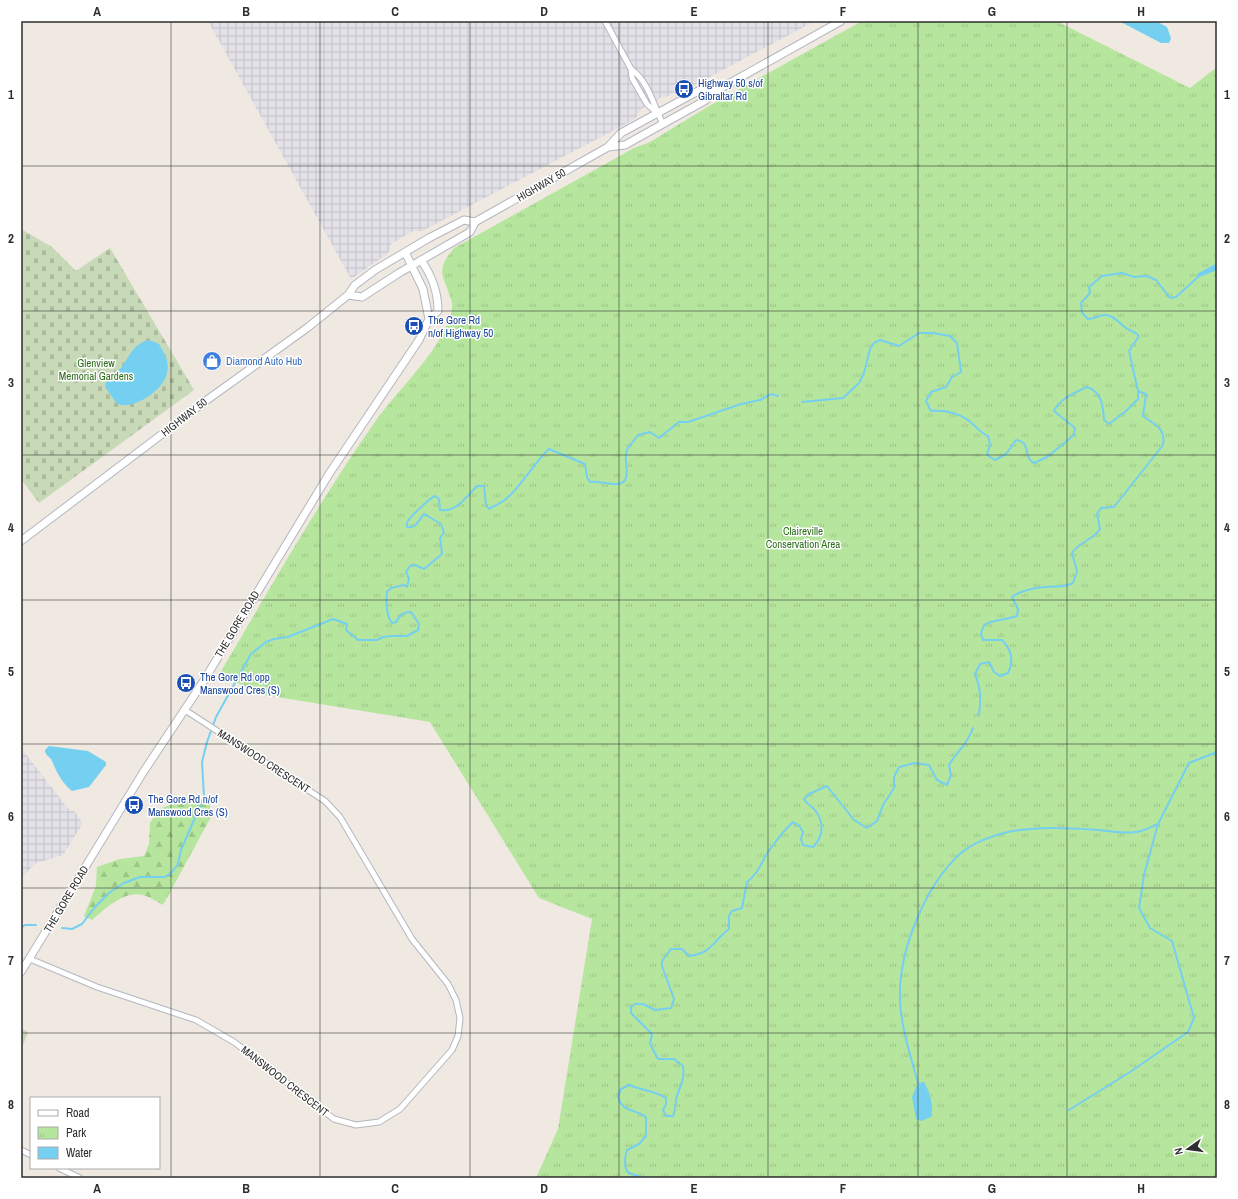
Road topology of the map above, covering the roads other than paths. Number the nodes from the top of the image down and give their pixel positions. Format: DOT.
graph roads {
  1 [pos="605,21"];
  2 [pos="840,21"];
  3 [pos="714,92"];
  4 [pos="658,113"];
  5 [pos="663,124"];
  6 [pos="608,147"];
  7 [pos="475,222"];
  8 [pos="405,252"];
  9 [pos="421,260"];
  10 [pos="411,265"];
  11 [pos="348,295"];
  12 [pos="429,319"];
  13 [pos="21,541"];
  14 [pos="185,710"];
  15 [pos="30,958"];
  16 [pos="21,972"];
  17 [pos="21,1150"];
  18 [pos="30,1154"];
  19 [pos="61,1169"];
  20 [pos="80,1178"];
  1 -- 4 [label="street"];
  2 -- 3 [label="main road, HIGHWAY 50"];
  3 -- 4 [label="main road, HIGHWAY 50"];
  3 -- 5 [label="main road, HIGHWAY 50"];
  4 -- 5 [label="street"];
  4 -- 6 [label="main road, HIGHWAY 50"];
  5 -- 6 [label="main road, HIGHWAY 50"];
  6 -- 7 [label="main road, HIGHWAY 50"];
  7 -- 8 [label="main road, HIGHWAY 50"];
  7 -- 9 [label="main road, HIGHWAY 50"];
  8 -- 10 [label="main road"];
  8 -- 11 [label="main road, HIGHWAY 50"];
  9 -- 10 [label="main road, HIGHWAY 50"];
  9 -- 12 [label="main road, THE GORE ROAD"];
  10 -- 11 [label="main road, HIGHWAY 50"];
  10 -- 12 [label="main road"];
  11 -- 13 [label="main road, HIGHWAY 50"];
  12 -- 14 [label="main road, THE GORE ROAD"];
  14 -- 15 [label="main road, THE GORE ROAD"];
  14 -- 15 [label="street, MANSWOOD CRESCENT"];
  15 -- 16 [label="main road, THE GORE ROAD"];
  17 -- 18 [label="street"];
  19 -- 20 [label="street"];
}
